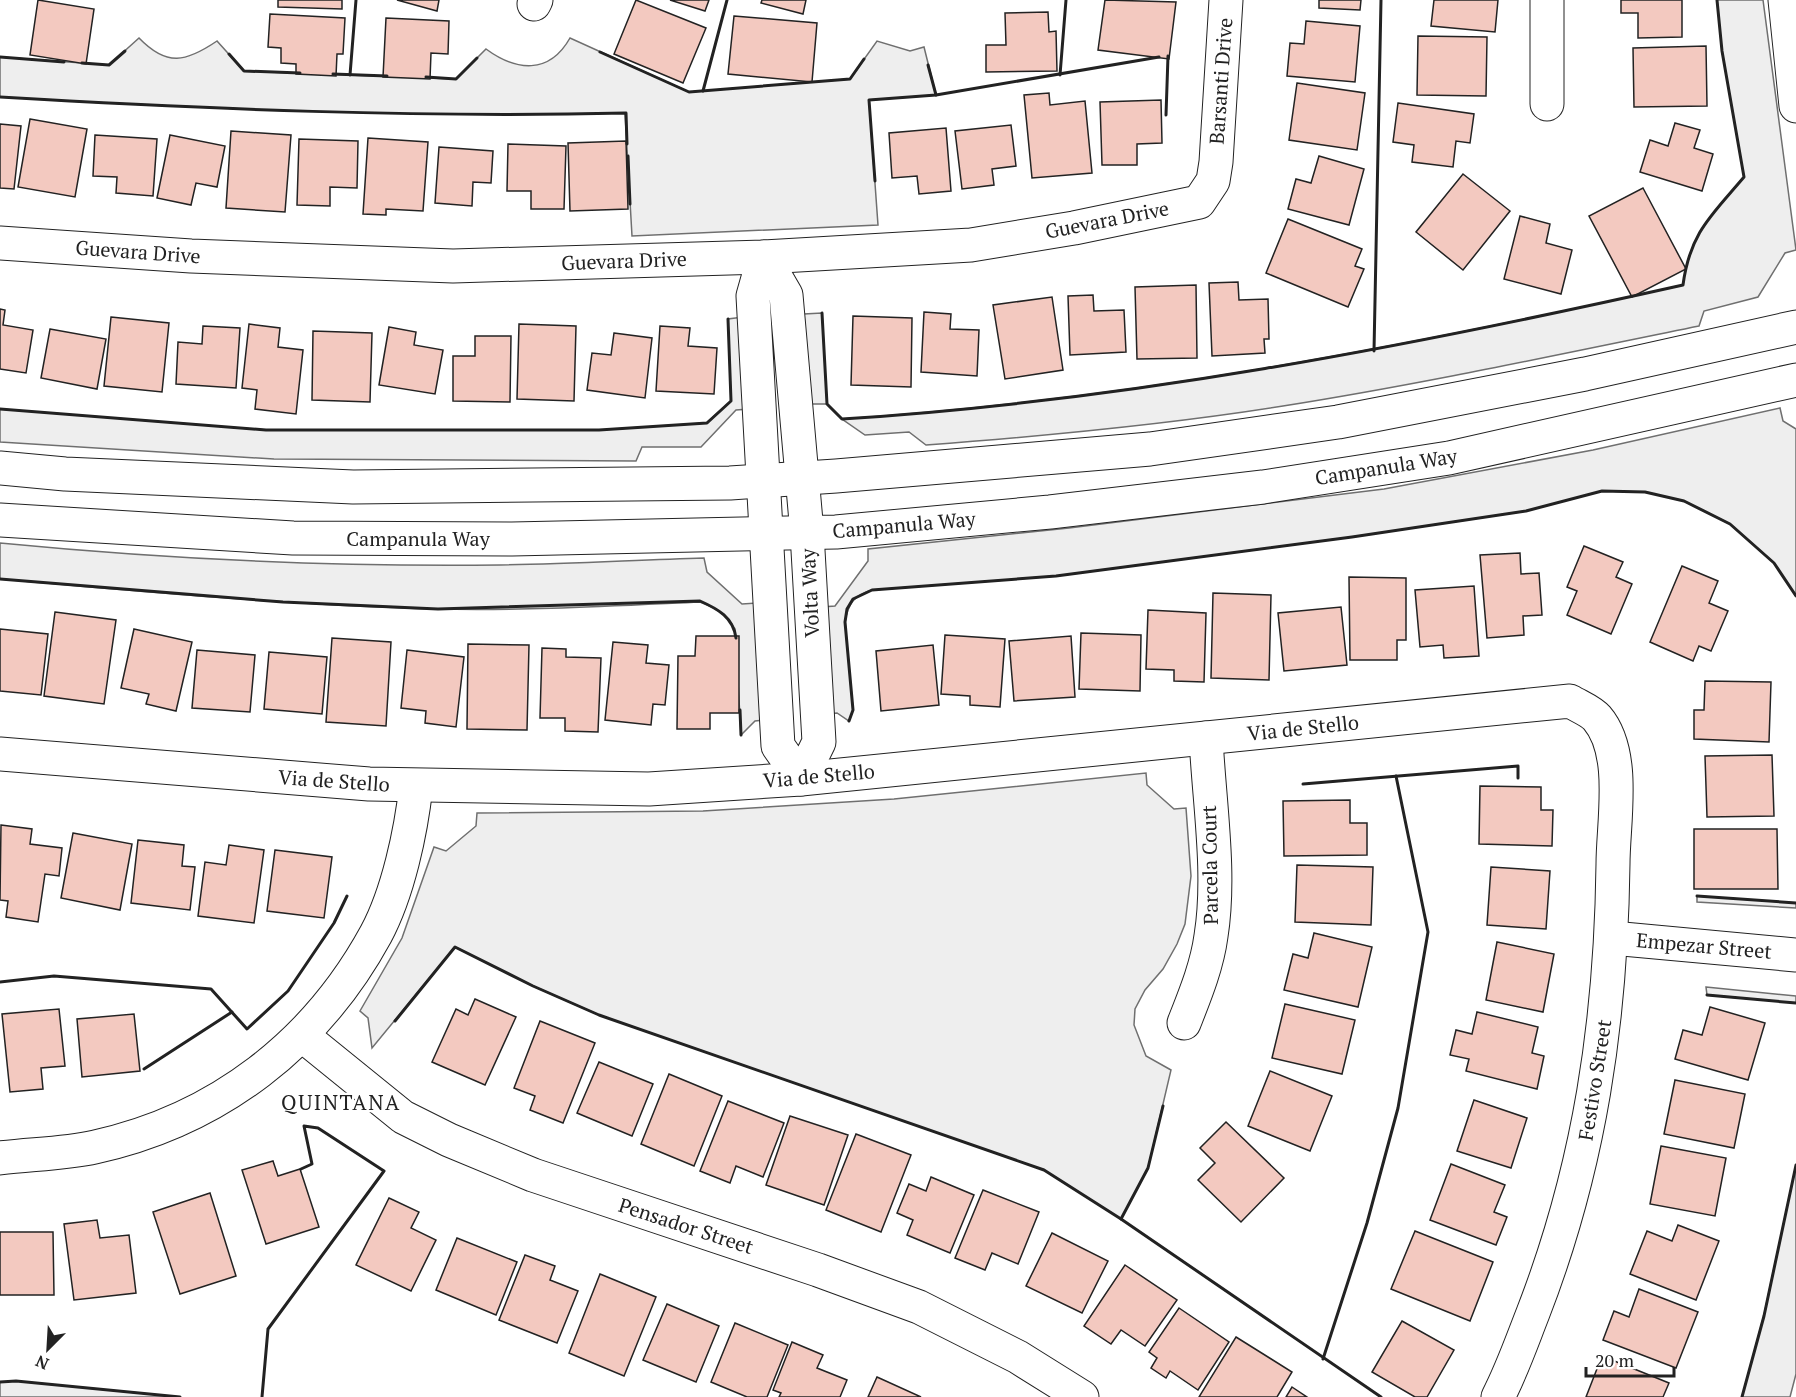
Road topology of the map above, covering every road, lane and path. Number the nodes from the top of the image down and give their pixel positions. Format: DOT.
graph roads {
  1 [pos="1226,0"];
  2 [pos="1547,0"];
  3 [pos="1785,0"];
  4 [pos="1547,104"];
  5 [pos="1796,106"];
  6 [pos="1216,162"];
  7 [pos="0,243"];
  8 [pos="764,257"];
  9 [pos="1796,327"];
  10 [pos="1796,380"];
  11 [pos="0,468"];
  12 [pos="802,477"];
  13 [pos="764,480"];
  14 [pos="0,520"];
  15 [pos="807,533"];
  16 [pos="767,535"];
  17 [pos="1206,738"];
  18 [pos="1612,748"];
  19 [pos="0,754"];
  20 [pos="801,779"];
  21 [pos="416,786"];
  22 [pos="1612,938"];
  23 [pos="1796,955"];
  24 [pos="1184,1023"];
  25 [pos="303,1036"];
  26 [pos="0,1158"];
  27 [pos="1082,1397"];
  28 [pos="1498,1397"];
  1 -- 6 [label="street, Barsanti Drive"];
  2 -- 4 [label="street"];
  3 -- 5 [label="street"];
  6 -- 8 [label="street, Guevara Drive"];
  7 -- 8 [label="street, Guevara Drive"];
  8 -- 12 [label="street, Volta Way"];
  8 -- 13 [label="street, Volta Way"];
  9 -- 12 [label="street"];
  10 -- 15 [label="street, Campanula Way"];
  11 -- 13 [label="street"];
  12 -- 13 [label="street"];
  12 -- 15 [label="street, Volta Way"];
  13 -- 16 [label="street, Volta Way"];
  14 -- 16 [label="street, Campanula Way"];
  15 -- 16 [label="street, Campanula Way"];
  15 -- 20 [label="street, Volta Way"];
  16 -- 20 [label="street, Volta Way"];
  17 -- 18 [label="street, Via de Stello"];
  17 -- 20 [label="street, Via de Stello"];
  17 -- 24 [label="street, Parcela Court"];
  18 -- 22 [label="street, Festivo Street"];
  19 -- 21 [label="street, Via de Stello"];
  20 -- 21 [label="street, Via de Stello"];
  21 -- 25 [label="street"];
  22 -- 23 [label="street, Empezar Street"];
  22 -- 28 [label="street, Festivo Street"];
  25 -- 26 [label="street"];
  25 -- 27 [label="street, Pensador Street"];
}
